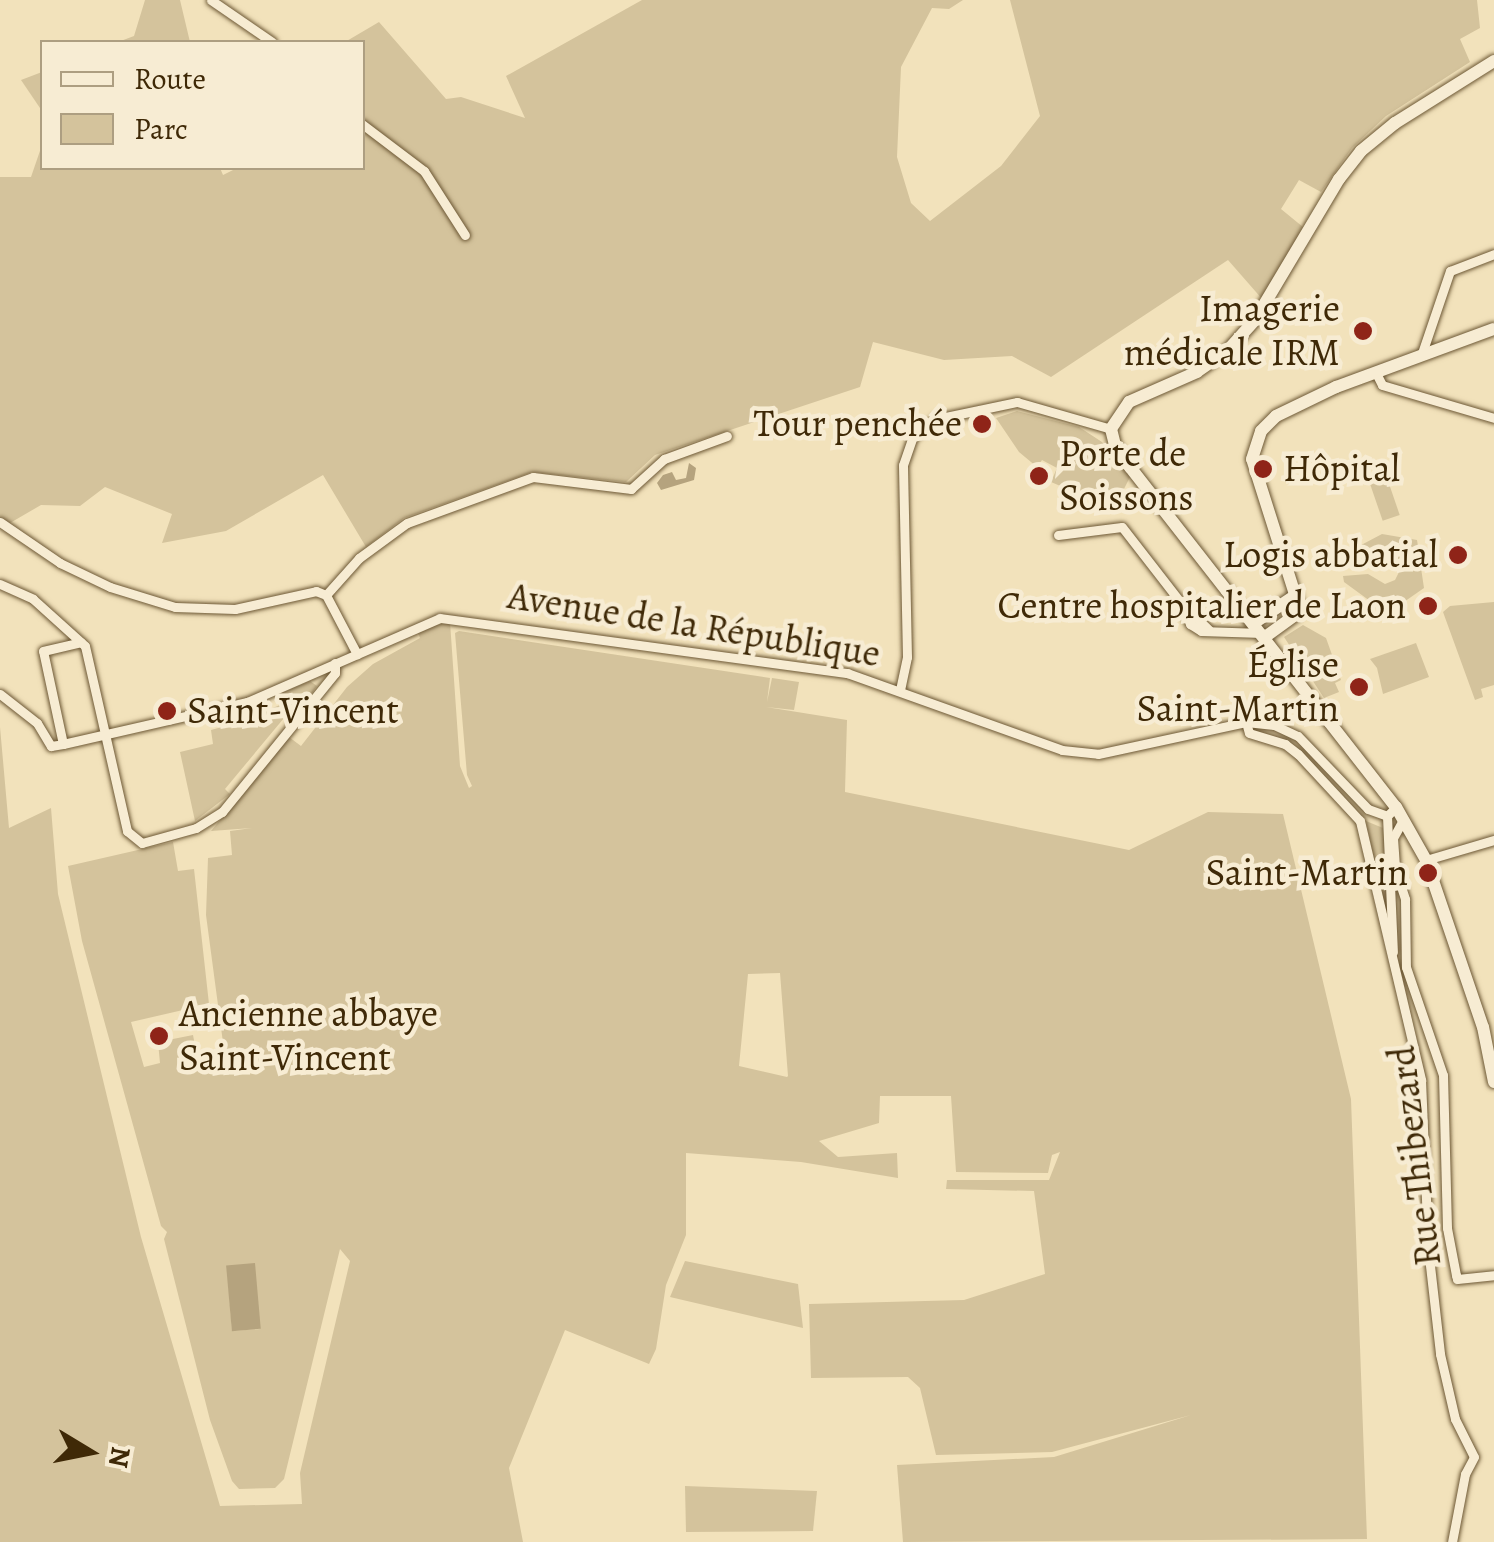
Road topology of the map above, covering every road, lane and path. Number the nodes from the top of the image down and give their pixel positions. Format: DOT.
graph roads {
  1 [pos="211,0"];
  2 [pos="269,40"];
  3 [pos="1494,61"];
  4 [pos="365,126"];
  5 [pos="465,235"];
  6 [pos="1494,254"];
  7 [pos="1494,329"];
  8 [pos="1420,356"];
  9 [pos="1376,372"];
  10 [pos="1494,418"];
  11 [pos="1111,429"];
  12 [pos="728,436"];
  13 [pos="0,522"];
  14 [pos="1058,535"];
  15 [pos="0,584"];
  16 [pos="326,595"];
  17 [pos="1258,628"];
  18 [pos="1236,631"];
  19 [pos="81,642"];
  20 [pos="356,654"];
  21 [pos="336,663"];
  22 [pos="900,690"];
  23 [pos="0,694"];
  24 [pos="1246,722"];
  25 [pos="108,734"];
  26 [pos="63,744"];
  27 [pos="1395,814"];
  28 [pos="1494,840"];
  29 [pos="1426,860"];
  30 [pos="1392,964"];
  31 [pos="1489,1025"];
  32 [pos="1494,1082"];
  33 [pos="1494,1275"];
  34 [pos="1452,1542"];
  1 -- 2 [label="street"];
  3 -- 11 [label="main road"];
  4 -- 5 [label="street"];
  6 -- 8 [label="street"];
  7 -- 8 [label="main road"];
  8 -- 9 [label="main road"];
  9 -- 10 [label="street"];
  9 -- 17 [label="main road"];
  11 -- 17 [label="main road"];
  11 -- 22 [label="street"];
  12 -- 16 [label="street"];
  13 -- 16 [label="street"];
  14 -- 18 [label="street"];
  15 -- 19 [label="street"];
  16 -- 20 [label="street"];
  17 -- 18 [label="street"];
  17 -- 18 [label="street"];
  17 -- 27 [label="main road"];
  19 -- 25 [label="street"];
  19 -- 26 [label="street"];
  20 -- 21 [label="street, Avenue de la République"];
  20 -- 22 [label="street, Avenue de la République"];
  21 -- 25 [label="street, Avenue de la République"];
  21 -- 25 [label="street"];
  22 -- 24 [label="street, Avenue de la République"];
  23 -- 26 [label="street, Avenue de la République"];
  24 -- 27 [label="street, Avenue de la République"];
  24 -- 30 [label="street"];
  25 -- 26 [label="street, Avenue de la République"];
  27 -- 29 [label="main road"];
  27 -- 30 [label="street"];
  27 -- 33 [label="street, Rue Thibezard"];
  28 -- 29 [label="street"];
  29 -- 31 [label="main road"];
  30 -- 34 [label="street"];
  31 -- 32 [label="main road"];
}
